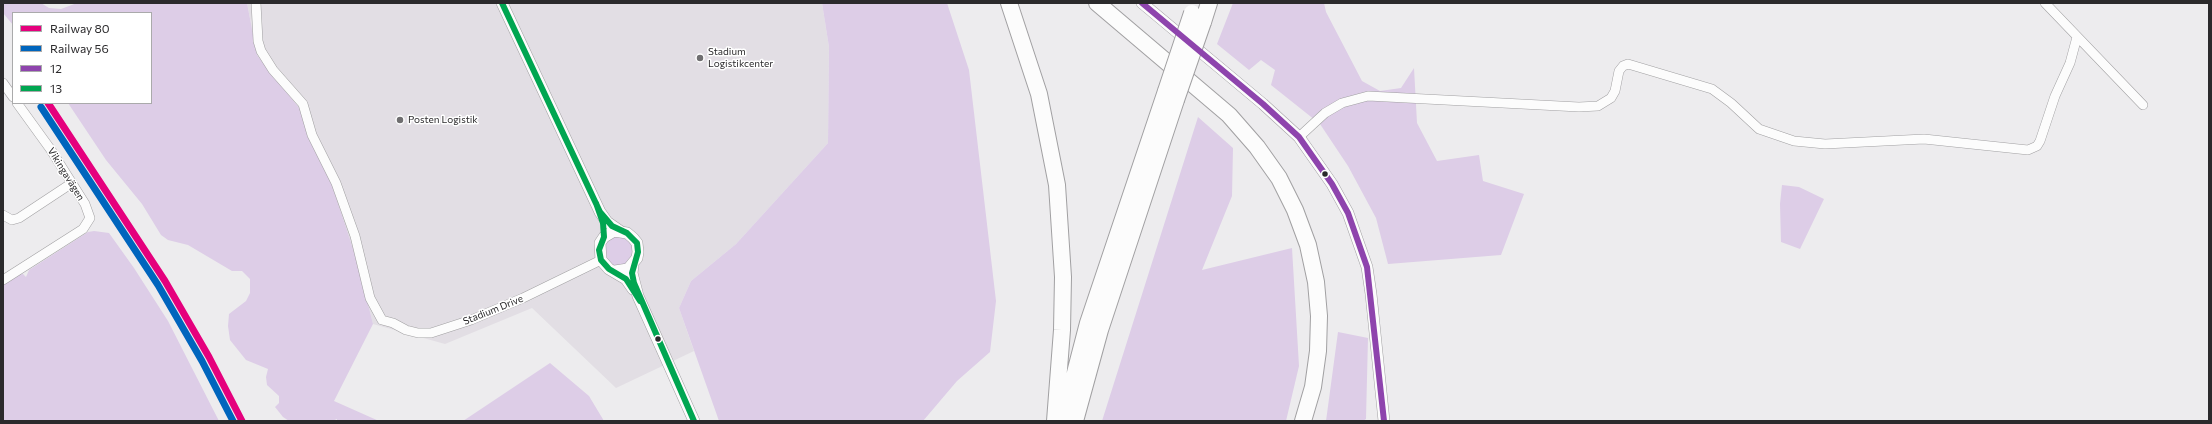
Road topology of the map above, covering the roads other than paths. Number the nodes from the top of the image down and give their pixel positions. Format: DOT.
graph roads {
  1 [pos="256,3"];
  2 [pos="502,3"];
  3 [pos="1008,3"];
  4 [pos="1097,3"];
  5 [pos="1142,3"];
  6 [pos="1209,3"];
  7 [pos="2045,3"];
  8 [pos="1197,13"];
  9 [pos="2077,37"];
  10 [pos="3,83"];
  11 [pos="12,96"];
  12 [pos="1171,96"];
  13 [pos="18,104"];
  14 [pos="2143,105"];
  15 [pos="1299,137"];
  16 [pos="72,183"];
  17 [pos="600,212"];
  18 [pos="3,215"];
  19 [pos="620,232"];
  20 [pos="604,237"];
  21 [pos="601,260"];
  22 [pos="633,265"];
  23 [pos="615,271"];
  24 [pos="3,280"];
  25 [pos="638,296"];
  26 [pos="694,421"];
  27 [pos="1054,421"];
  28 [pos="1063,421"];
  29 [pos="1075,421"];
  30 [pos="1303,421"];
  31 [pos="1384,421"];
  1 -- 21 [label="street, Stadium Drive"];
  2 -- 17 [label="street"];
  3 -- 27 [label="highway"];
  4 -- 30 [label="highway"];
  5 -- 15 [label="street"];
  6 -- 8 [label="highway"];
  7 -- 9 [label="street"];
  8 -- 12 [label="highway, bridge"];
  9 -- 14 [label="street"];
  9 -- 15 [label="street"];
  10 -- 11 [label="street"];
  12 -- 28 [label="highway"];
  12 -- 29 [label="highway"];
  13 -- 16 [label="street, Vikingavägen"];
  15 -- 31 [label="street"];
  16 -- 18 [label="street"];
  16 -- 24 [label="street, Vikingavägen"];
  17 -- 19 [label="street"];
  17 -- 20 [label="street"];
  19 -- 20 [label="street"];
  19 -- 22 [label="street"];
  20 -- 21 [label="street"];
  21 -- 23 [label="street"];
  22 -- 23 [label="street"];
  22 -- 25 [label="street"];
  23 -- 25 [label="street"];
  25 -- 26 [label="street"];
}
